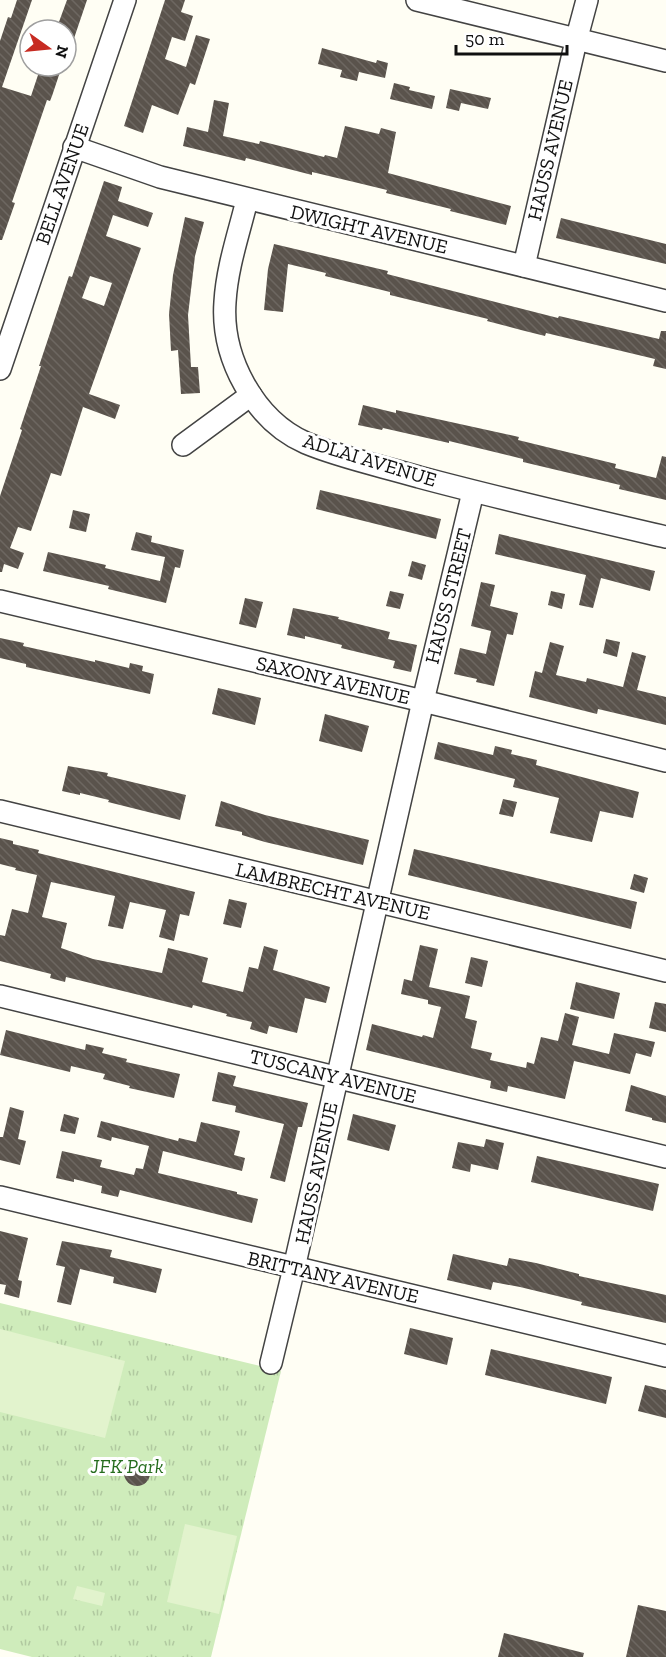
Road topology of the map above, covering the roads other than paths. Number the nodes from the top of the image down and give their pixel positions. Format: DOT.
graph roads {
  1 [pos="125,0"];
  2 [pos="417,0"];
  3 [pos="587,0"];
  4 [pos="576,41"];
  5 [pos="666,61"];
  6 [pos="74,147"];
  7 [pos="248,200"];
  8 [pos="524,266"];
  9 [pos="666,301"];
  10 [pos="0,369"];
  11 [pos="251,395"];
  12 [pos="183,445"];
  13 [pos="473,492"];
  14 [pos="666,537"];
  15 [pos="0,601"];
  16 [pos="423,701"];
  17 [pos="666,761"];
  18 [pos="0,811"];
  19 [pos="378,901"];
  20 [pos="666,971"];
  21 [pos="0,996"];
  22 [pos="337,1077"];
  23 [pos="666,1156"];
  24 [pos="0,1197"];
  25 [pos="294,1268"];
  26 [pos="666,1356"];
  27 [pos="271,1363"];
  1 -- 6 [label="street, BELL AVENUE"];
  2 -- 4 [label="street"];
  3 -- 4 [label="street, HAUSS AVENUE"];
  4 -- 5 [label="street"];
  4 -- 8 [label="street, HAUSS AVENUE"];
  6 -- 7 [label="street, DWIGHT AVENUE"];
  6 -- 10 [label="street, BELL AVENUE"];
  7 -- 8 [label="street, DWIGHT AVENUE"];
  7 -- 11 [label="street, ADLAI AVENUE"];
  8 -- 9 [label="street, DWIGHT AVENUE"];
  11 -- 12 [label="street"];
  11 -- 13 [label="street, ADLAI AVENUE"];
  13 -- 14 [label="street, ADLAI AVENUE"];
  13 -- 16 [label="street, HAUSS STREET"];
  15 -- 16 [label="street, SAXONY AVENUE"];
  16 -- 17 [label="street, SAXONY AVENUE"];
  16 -- 19 [label="street, HAUSS AVENUE"];
  18 -- 19 [label="street, LAMBRECHT AVENUE"];
  19 -- 20 [label="street, LAMBRECHT AVENUE"];
  19 -- 22 [label="street, HAUSS AVENUE"];
  21 -- 22 [label="street, TUSCANY AVENUE"];
  22 -- 23 [label="street, TUSCANY AVENUE"];
  22 -- 25 [label="street, HAUSS AVENUE"];
  24 -- 25 [label="street, BRITTANY AVENUE"];
  25 -- 26 [label="street, BRITTANY AVENUE"];
  25 -- 27 [label="street, HAUSS AVENUE"];
}
